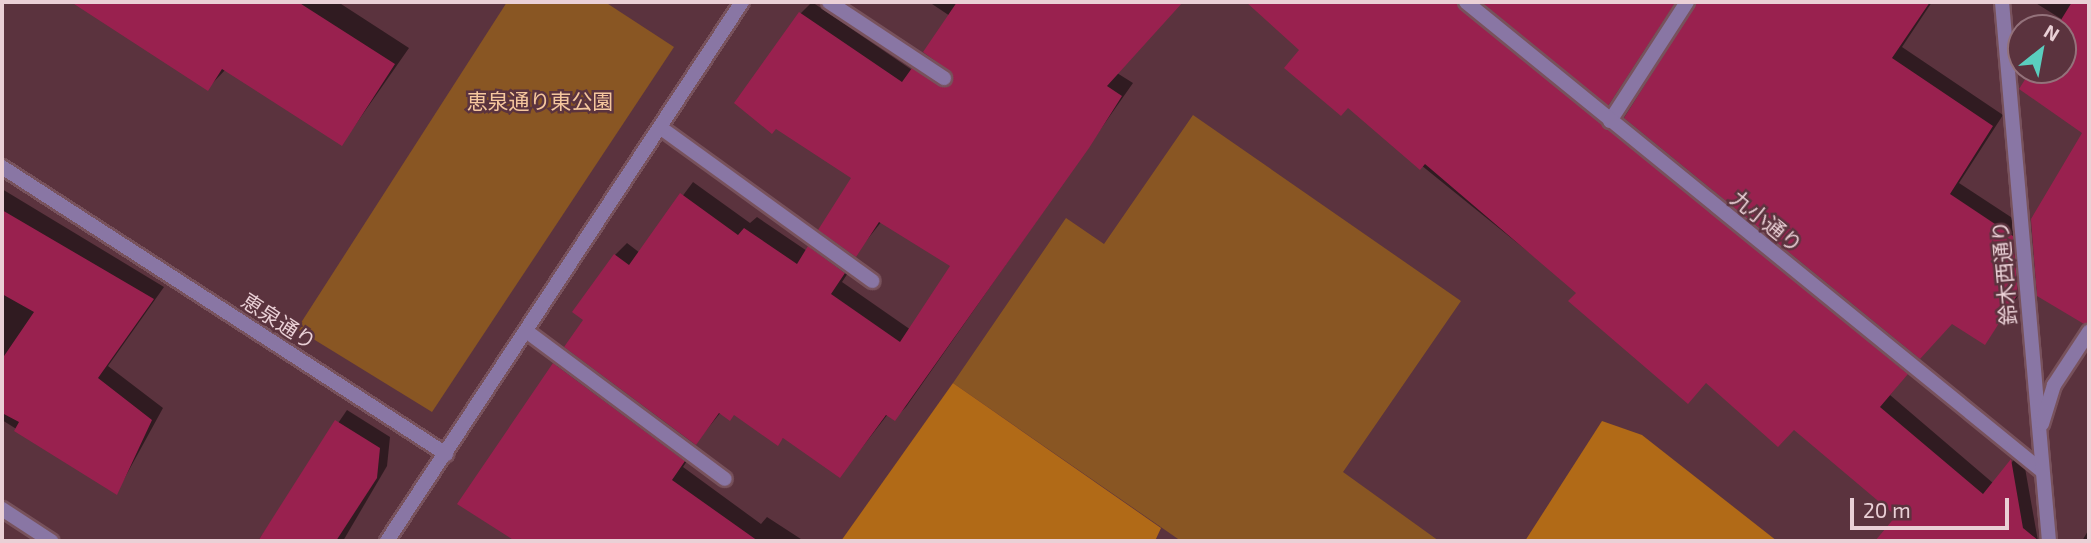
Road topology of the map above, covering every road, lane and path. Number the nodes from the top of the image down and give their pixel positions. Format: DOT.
graph roads {
  1 [pos="742,2"];
  2 [pos="830,2"];
  3 [pos="1466,2"];
  4 [pos="1687,2"];
  5 [pos="2001,2"];
  6 [pos="944,78"];
  7 [pos="1610,121"];
  8 [pos="661,128"];
  9 [pos="2,167"];
  10 [pos="872,281"];
  11 [pos="2089,332"];
  12 [pos="529,333"];
  13 [pos="2040,432"];
  14 [pos="446,454"];
  15 [pos="2042,471"];
  16 [pos="725,479"];
  17 [pos="2,509"];
  18 [pos="51,541"];
  19 [pos="387,541"];
  20 [pos="2049,541"];
  1 -- 8 [label="street"];
  2 -- 6 [label="street"];
  3 -- 7 [label="street, 九小通り"];
  4 -- 7 [label="street"];
  5 -- 13 [label="street, 鈴木西通り"];
  7 -- 15 [label="street, 九小通り"];
  8 -- 10 [label="street"];
  8 -- 12 [label="street"];
  9 -- 14 [label="street, 恵泉通り"];
  11 -- 13 [label="street"];
  12 -- 14 [label="street"];
  12 -- 16 [label="street"];
  13 -- 15 [label="street, 鈴木西通り"];
  14 -- 19 [label="street"];
  15 -- 20 [label="street, 鈴木西通り"];
  17 -- 18 [label="street"];
}
